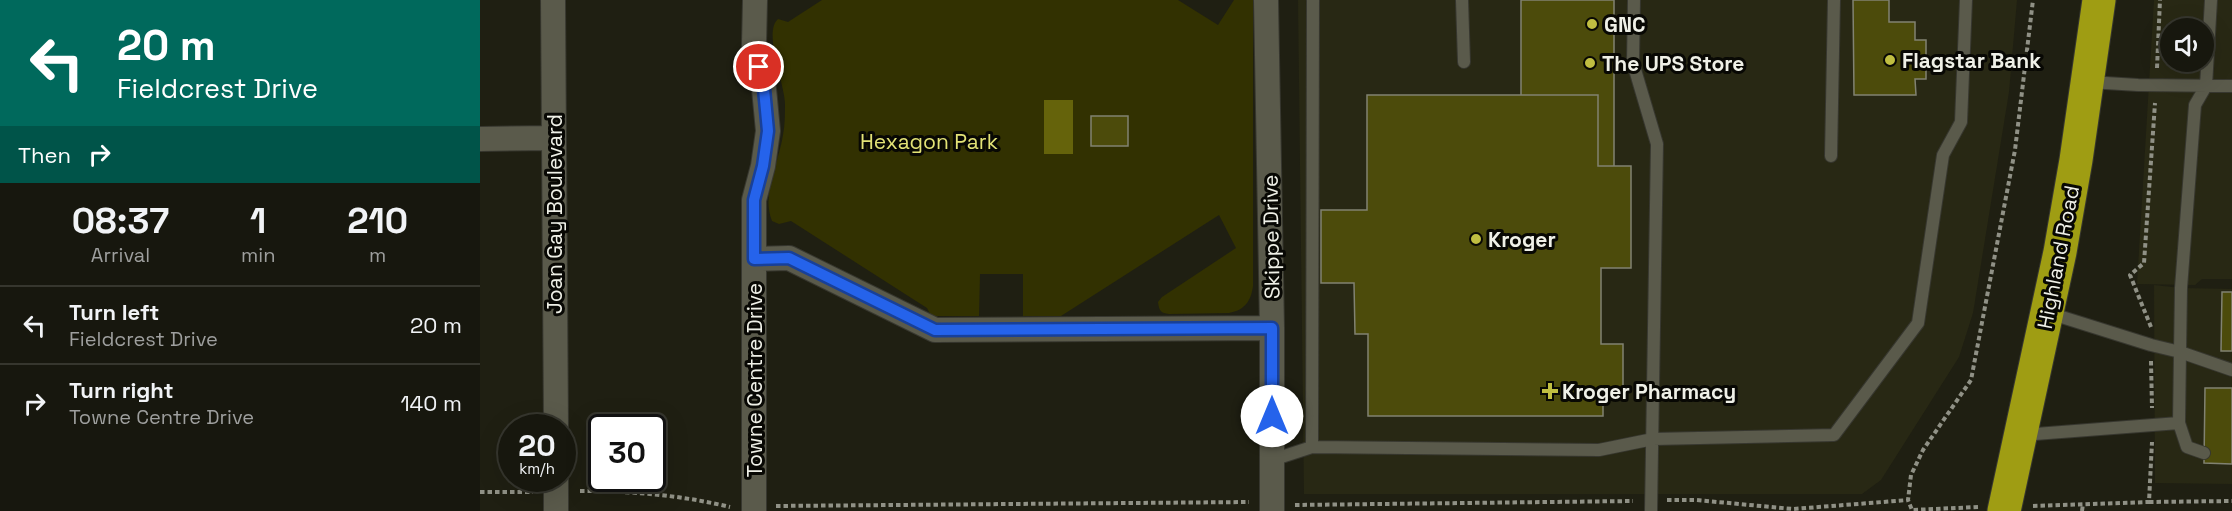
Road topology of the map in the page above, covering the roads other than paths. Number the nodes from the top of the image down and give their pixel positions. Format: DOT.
graph roads {
  1 [pos="553,0"];
  2 [pos="755,0"];
  3 [pos="1266,0"];
  4 [pos="1312,0"];
  5 [pos="1462,0"];
  6 [pos="1634,0"];
  7 [pos="1834,0"];
  8 [pos="1966,0"];
  9 [pos="2098,0"];
  10 [pos="2211,0"];
  11 [pos="1464,62"];
  12 [pos="2087,82"];
  13 [pos="2206,86"];
  14 [pos="2232,86"];
  15 [pos="553,138"];
  16 [pos="480,139"];
  17 [pos="1831,156"];
  18 [pos="754,259"];
  19 [pos="2048,313"];
  20 [pos="1272,328"];
  21 [pos="2180,352"];
  22 [pos="2232,370"];
  23 [pos="556,414"];
  24 [pos="2179,423"];
  25 [pos="2020,435"];
  26 [pos="1653,439"];
  27 [pos="1312,447"];
  28 [pos="2204,453"];
  29 [pos="1272,460"];
  30 [pos="1651,506"];
  31 [pos="1272,507"];
  32 [pos="754,509"];
  33 [pos="2004,511"];
  1 -- 15 [label="street, Joan Gay Boulevard"];
  2 -- 18 [label="street, Towne Centre Drive"];
  3 -- 20 [label="street, Skippe Drive"];
  4 -- 27 [label="lane"];
  5 -- 11 [label="lane"];
  6 -- 26 [label="lane"];
  7 -- 17 [label="lane"];
  8 -- 26 [label="lane"];
  9 -- 12 [label="highway, Highland Road"];
  10 -- 13 [label="lane"];
  12 -- 13 [label="lane"];
  12 -- 19 [label="highway, Highland Road"];
  13 -- 14 [label="lane"];
  13 -- 21 [label="lane"];
  15 -- 16 [label="street"];
  15 -- 23 [label="street, Joan Gay Boulevard"];
  18 -- 20 [label="street"];
  18 -- 32 [label="street, Towne Centre Drive"];
  19 -- 21 [label="lane"];
  19 -- 25 [label="highway, Highland Road"];
  20 -- 29 [label="street, Skippe Drive"];
  21 -- 22 [label="lane"];
  21 -- 24 [label="lane"];
  24 -- 25 [label="lane"];
  24 -- 28 [label="lane"];
  25 -- 33 [label="highway, Highland Road"];
  26 -- 27 [label="lane"];
  26 -- 30 [label="lane"];
  27 -- 29 [label="lane"];
  29 -- 31 [label="street, Skippe Drive"];
}
